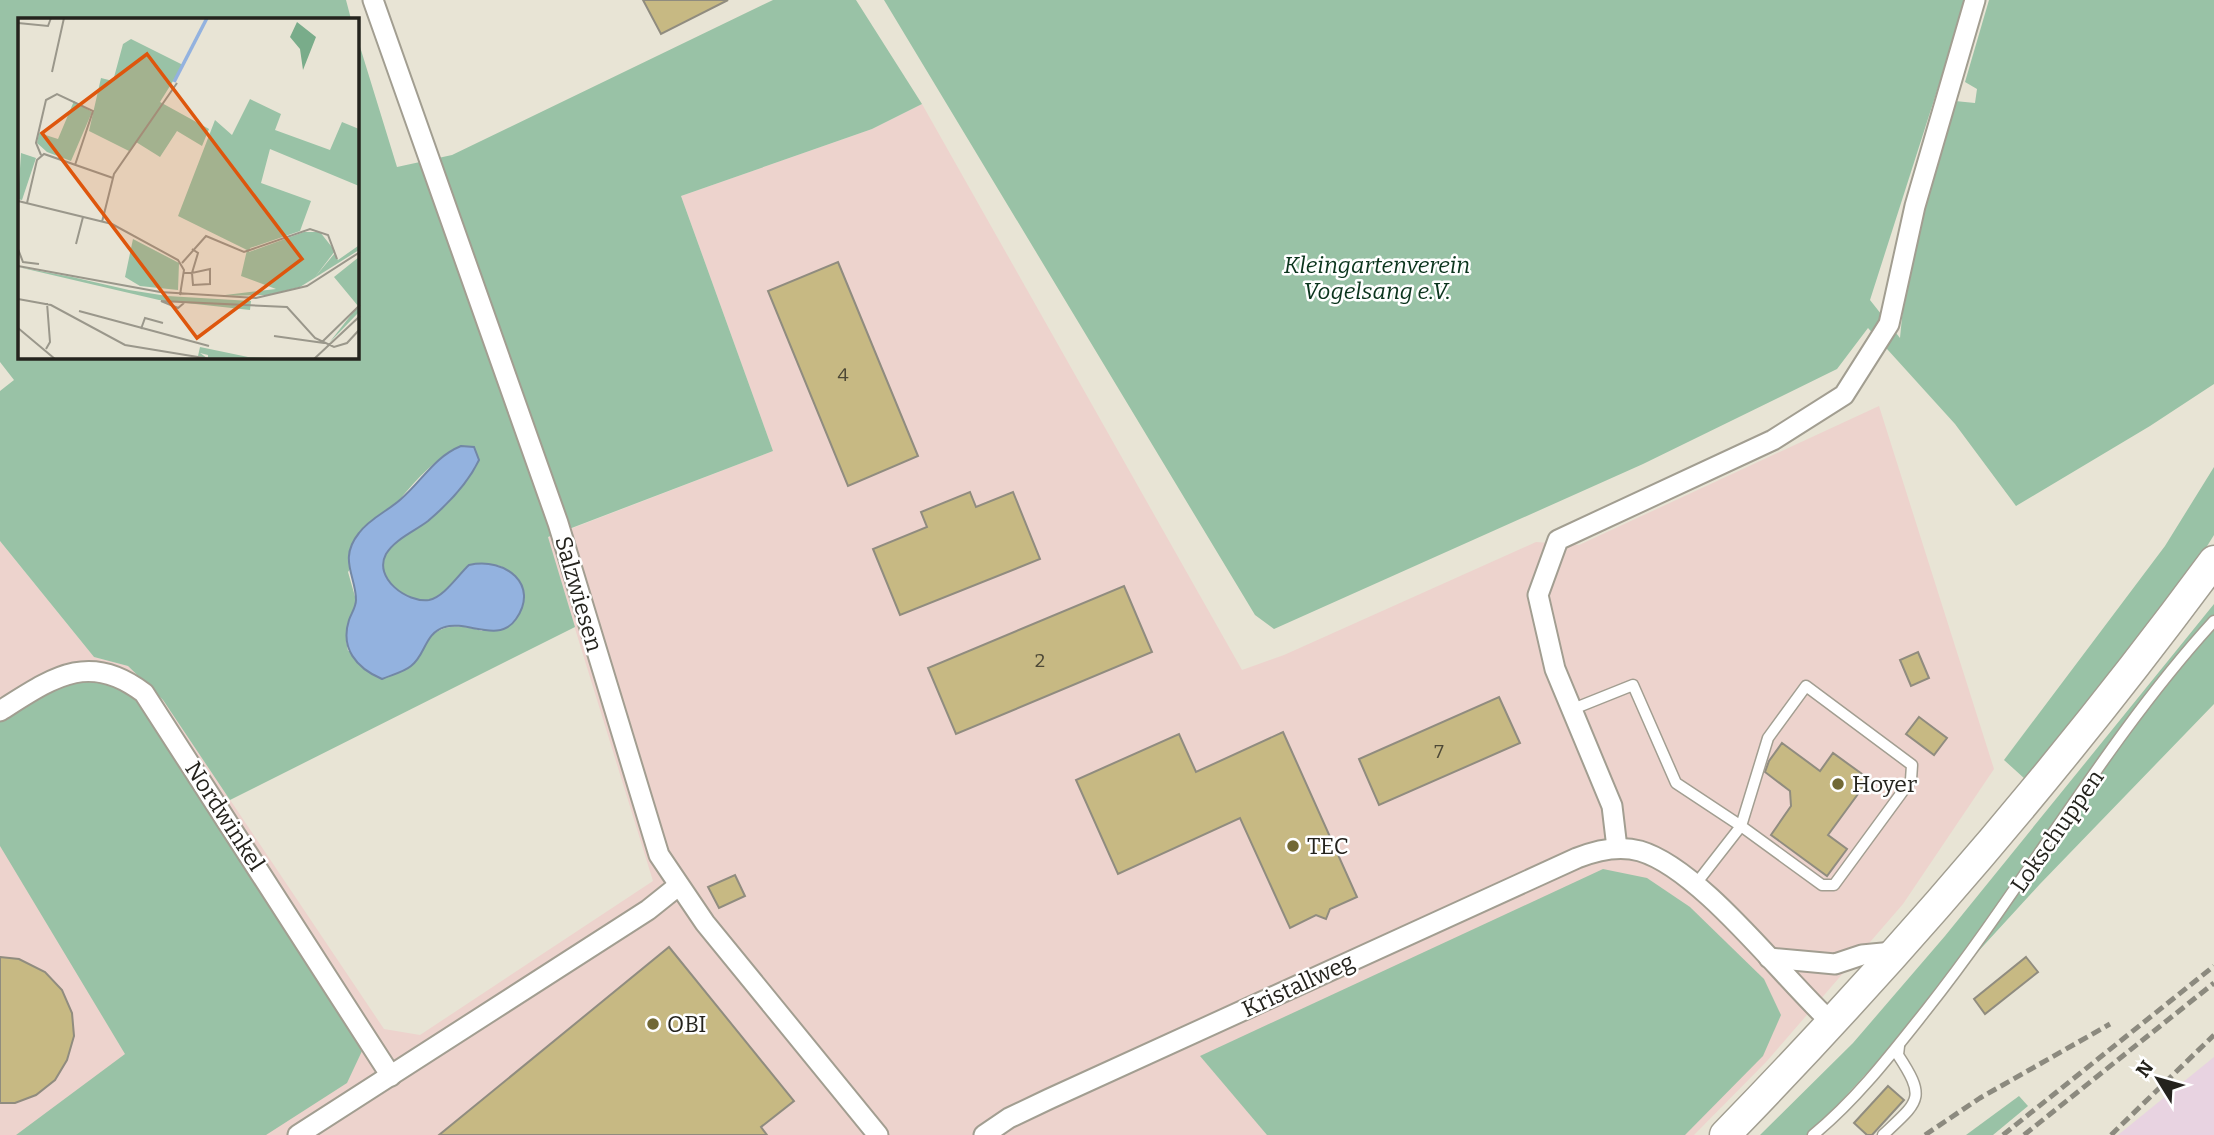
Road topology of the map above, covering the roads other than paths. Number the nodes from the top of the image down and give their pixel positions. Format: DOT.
graph roads {
  1 [pos="373,0"];
  2 [pos="1975,0"];
  3 [pos="2214,561"];
  4 [pos="2214,621"];
  5 [pos="1573,709"];
  6 [pos="0,711"];
  7 [pos="1741,826"];
  8 [pos="1617,848"];
  9 [pos="1695,885"];
  10 [pos="678,887"];
  11 [pos="1894,952"];
  12 [pos="1769,958"];
  13 [pos="1831,1022"];
  14 [pos="1901,1042"];
  15 [pos="391,1076"];
  16 [pos="298,1135"];
  17 [pos="878,1135"];
  18 [pos="984,1135"];
  19 [pos="1725,1135"];
  20 [pos="1813,1135"];
  21 [pos="1883,1135"];
  1 -- 10 [label="street, Salzwiesen"];
  2 -- 5 [label="street"];
  3 -- 11 [label="main road"];
  4 -- 14 [label="lane, Lokschuppen"];
  5 -- 7 [label="lane"];
  5 -- 8 [label="street"];
  6 -- 15 [label="street, Nordwinkel"];
  7 -- 7 [label="lane"];
  7 -- 9 [label="lane"];
  8 -- 9 [label="street, Kristallweg"];
  8 -- 18 [label="street, Kristallweg"];
  9 -- 12 [label="street, Kristallweg"];
  10 -- 15 [label="street"];
  10 -- 17 [label="street, Salzwiesen"];
  11 -- 12 [label="street"];
  11 -- 13 [label="main road"];
  12 -- 13 [label="street, Kristallweg"];
  13 -- 19 [label="main road"];
  14 -- 20 [label="lane, Lokschuppen"];
  14 -- 21 [label="lane"];
  15 -- 16 [label="street"];
}
